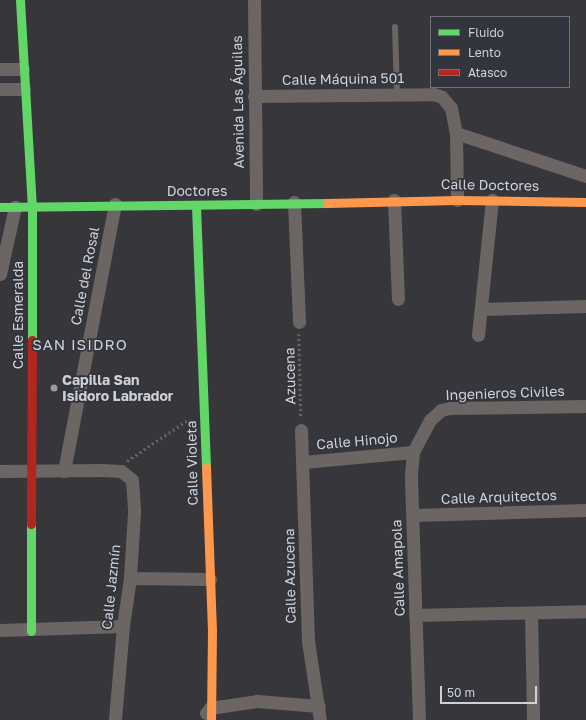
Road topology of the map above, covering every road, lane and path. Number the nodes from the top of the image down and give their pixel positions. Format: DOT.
graph roads {
  1 [pos="20,0"];
  2 [pos="254,0"];
  3 [pos="395,27"];
  4 [pos="0,69"];
  5 [pos="23,69"];
  6 [pos="0,89"];
  7 [pos="24,89"];
  8 [pos="397,95"];
  9 [pos="254,96"];
  10 [pos="456,133"];
  11 [pos="586,176"];
  12 [pos="394,200"];
  13 [pos="457,200"];
  14 [pos="492,200"];
  15 [pos="294,202"];
  16 [pos="586,202"];
  17 [pos="115,204"];
  18 [pos="256,204"];
  19 [pos="32,206"];
  20 [pos="196,206"];
  21 [pos="0,207"];
  22 [pos="14,207"];
  23 [pos="0,274"];
  24 [pos="398,299"];
  25 [pos="586,306"];
  26 [pos="481,309"];
  27 [pos="299,322"];
  28 [pos="478,334"];
  29 [pos="586,406"];
  30 [pos="205,408"];
  31 [pos="430,420"];
  32 [pos="301,430"];
  33 [pos="413,452"];
  34 [pos="303,462"];
  35 [pos="32,470"];
  36 [pos="0,471"];
  37 [pos="64,471"];
  38 [pos="113,471"];
  39 [pos="586,510"];
  40 [pos="413,515"];
  41 [pos="130,578"];
  42 [pos="210,579"];
  43 [pos="586,611"];
  44 [pos="531,613"];
  45 [pos="415,615"];
  46 [pos="123,626"];
  47 [pos="0,630"];
  48 [pos="31,631"];
  49 [pos="319,706"];
  50 [pos="210,714"];
  51 [pos="115,720"];
  52 [pos="203,720"];
  53 [pos="320,720"];
  54 [pos="419,720"];
  55 [pos="533,720"];
  1 -- 5 [label="street, Calle Esmeralda"];
  2 -- 9 [label="street, Avenida Las Águilas"];
  3 -- 8 [label="lane"];
  4 -- 5 [label="street"];
  5 -- 7 [label="street, Calle Esmeralda"];
  6 -- 7 [label="street"];
  7 -- 19 [label="street, Calle Esmeralda"];
  8 -- 9 [label="street, Calle Máquina 501"];
  8 -- 10 [label="street, Calle Máquina 501"];
  9 -- 18 [label="street, Avenida Las Águilas"];
  10 -- 11 [label="street, Calle Doctores"];
  10 -- 13 [label="street"];
  12 -- 13 [label="street, Calle Doctores"];
  12 -- 15 [label="street, Doctores"];
  12 -- 24 [label="street"];
  13 -- 14 [label="street, Calle Doctores"];
  14 -- 16 [label="street, Calle Doctores"];
  14 -- 26 [label="street"];
  15 -- 18 [label="street, Doctores"];
  15 -- 27 [label="street"];
  17 -- 19 [label="street, Doctores"];
  17 -- 20 [label="street, Doctores"];
  17 -- 37 [label="street, Calle del Rosal"];
  18 -- 20 [label="street, Doctores"];
  19 -- 22 [label="street, Doctores"];
  19 -- 35 [label="street, Calle Esmeralda"];
  20 -- 30 [label="street, Calle Violeta"];
  21 -- 22 [label="street, Doctores"];
  22 -- 23 [label="street"];
  25 -- 26 [label="street"];
  26 -- 28 [label="street"];
  27 -- 32 [label="path, Azucena"];
  29 -- 31 [label="street, Ingenieros Civiles"];
  30 -- 38 [label="path"];
  30 -- 42 [label="street, Calle Violeta"];
  31 -- 33 [label="street, Calle Amapola"];
  32 -- 34 [label="street, Calle Azucena"];
  33 -- 34 [label="street, Calle Hinojo"];
  33 -- 40 [label="street, Calle Amapola"];
  34 -- 49 [label="street, Calle Azucena"];
  35 -- 36 [label="street"];
  35 -- 37 [label="street"];
  35 -- 48 [label="street, Calle Esmeralda"];
  37 -- 38 [label="street"];
  38 -- 41 [label="street, Calle Jazmín"];
  39 -- 40 [label="street, Calle Arquitectos"];
  40 -- 45 [label="street, Calle Amapola"];
  41 -- 42 [label="street"];
  41 -- 46 [label="street, Calle Jazmín"];
  42 -- 50 [label="street, Calle Violeta"];
  43 -- 44 [label="street"];
  44 -- 45 [label="street"];
  44 -- 55 [label="street"];
  45 -- 54 [label="street, Calle Amapola"];
  46 -- 48 [label="street"];
  46 -- 51 [label="street, Calle Jazmín"];
  47 -- 48 [label="street"];
  49 -- 50 [label="street"];
  49 -- 53 [label="street, Calle Azucena"];
  50 -- 52 [label="street"];
}
